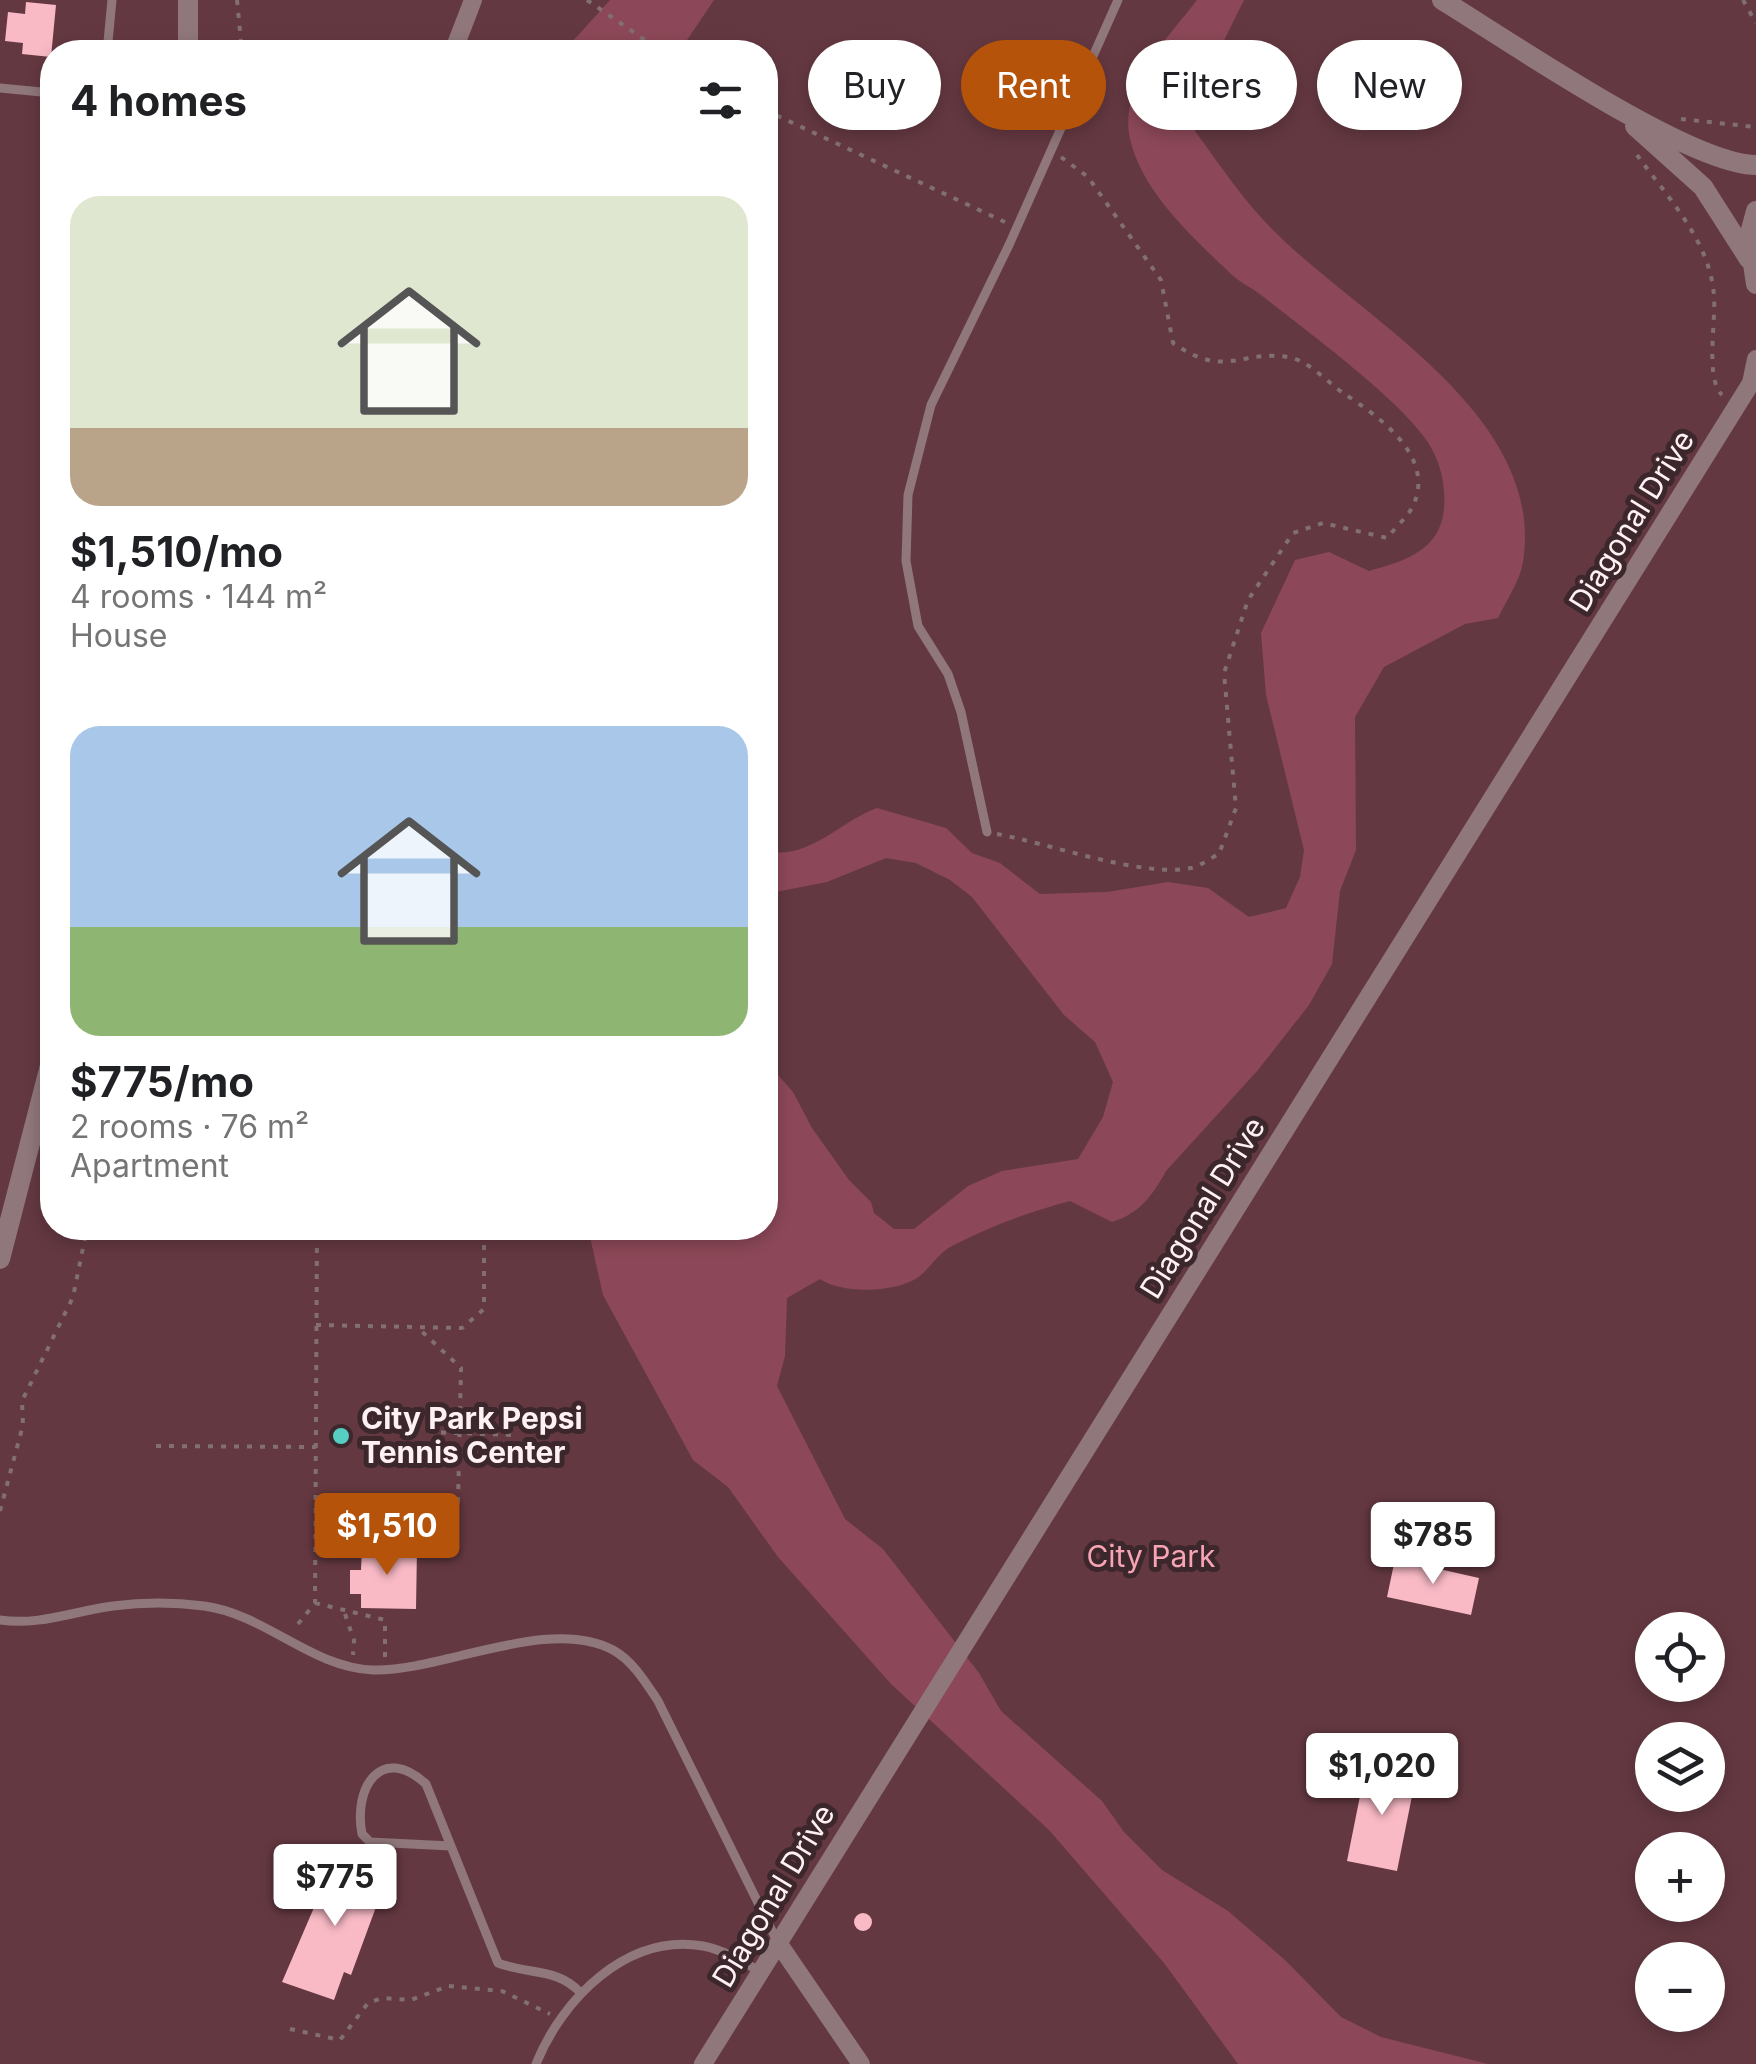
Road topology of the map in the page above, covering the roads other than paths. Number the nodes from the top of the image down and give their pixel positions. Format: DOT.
graph roads {
  1 [pos="112,0"];
  2 [pos="188,0"];
  3 [pos="473,0"];
  4 [pos="1118,0"];
  5 [pos="1442,0"];
  6 [pos="107,40"];
  7 [pos="188,40"];
  8 [pos="457,40"];
  9 [pos="0,88"];
  10 [pos="1590,91"];
  11 [pos="40,92"];
  12 [pos="1756,165"];
  13 [pos="1756,211"];
  14 [pos="1749,260"];
  15 [pos="1756,284"];
  16 [pos="1756,358"];
  17 [pos="1753,381"];
  18 [pos="988,832"];
  19 [pos="40,1104"];
  20 [pos="0,1259"];
  21 [pos="0,1620"];
  22 [pos="451,1846"];
  23 [pos="778,1944"];
  24 [pos="761,1972"];
  25 [pos="580,1992"];
  26 [pos="536,2064"];
  27 [pos="703,2064"];
  28 [pos="861,2064"];
  1 -- 6 [label="lane"];
  2 -- 7 [label="street"];
  3 -- 8 [label="street"];
  4 -- 18 [label="lane"];
  5 -- 10 [label="street"];
  9 -- 11 [label="lane"];
  10 -- 12 [label="street"];
  10 -- 14 [label="street"];
  13 -- 14 [label="street"];
  14 -- 15 [label="street"];
  16 -- 17 [label="street, Diagonal Drive"];
  17 -- 23 [label="street, Diagonal Drive"];
  19 -- 20 [label="street"];
  21 -- 23 [label="lane"];
  22 -- 22 [label="lane"];
  22 -- 25 [label="lane"];
  23 -- 24 [label="street, Diagonal Drive"];
  23 -- 28 [label="street"];
  24 -- 25 [label="lane"];
  24 -- 27 [label="street, Diagonal Drive"];
  25 -- 26 [label="lane"];
}
